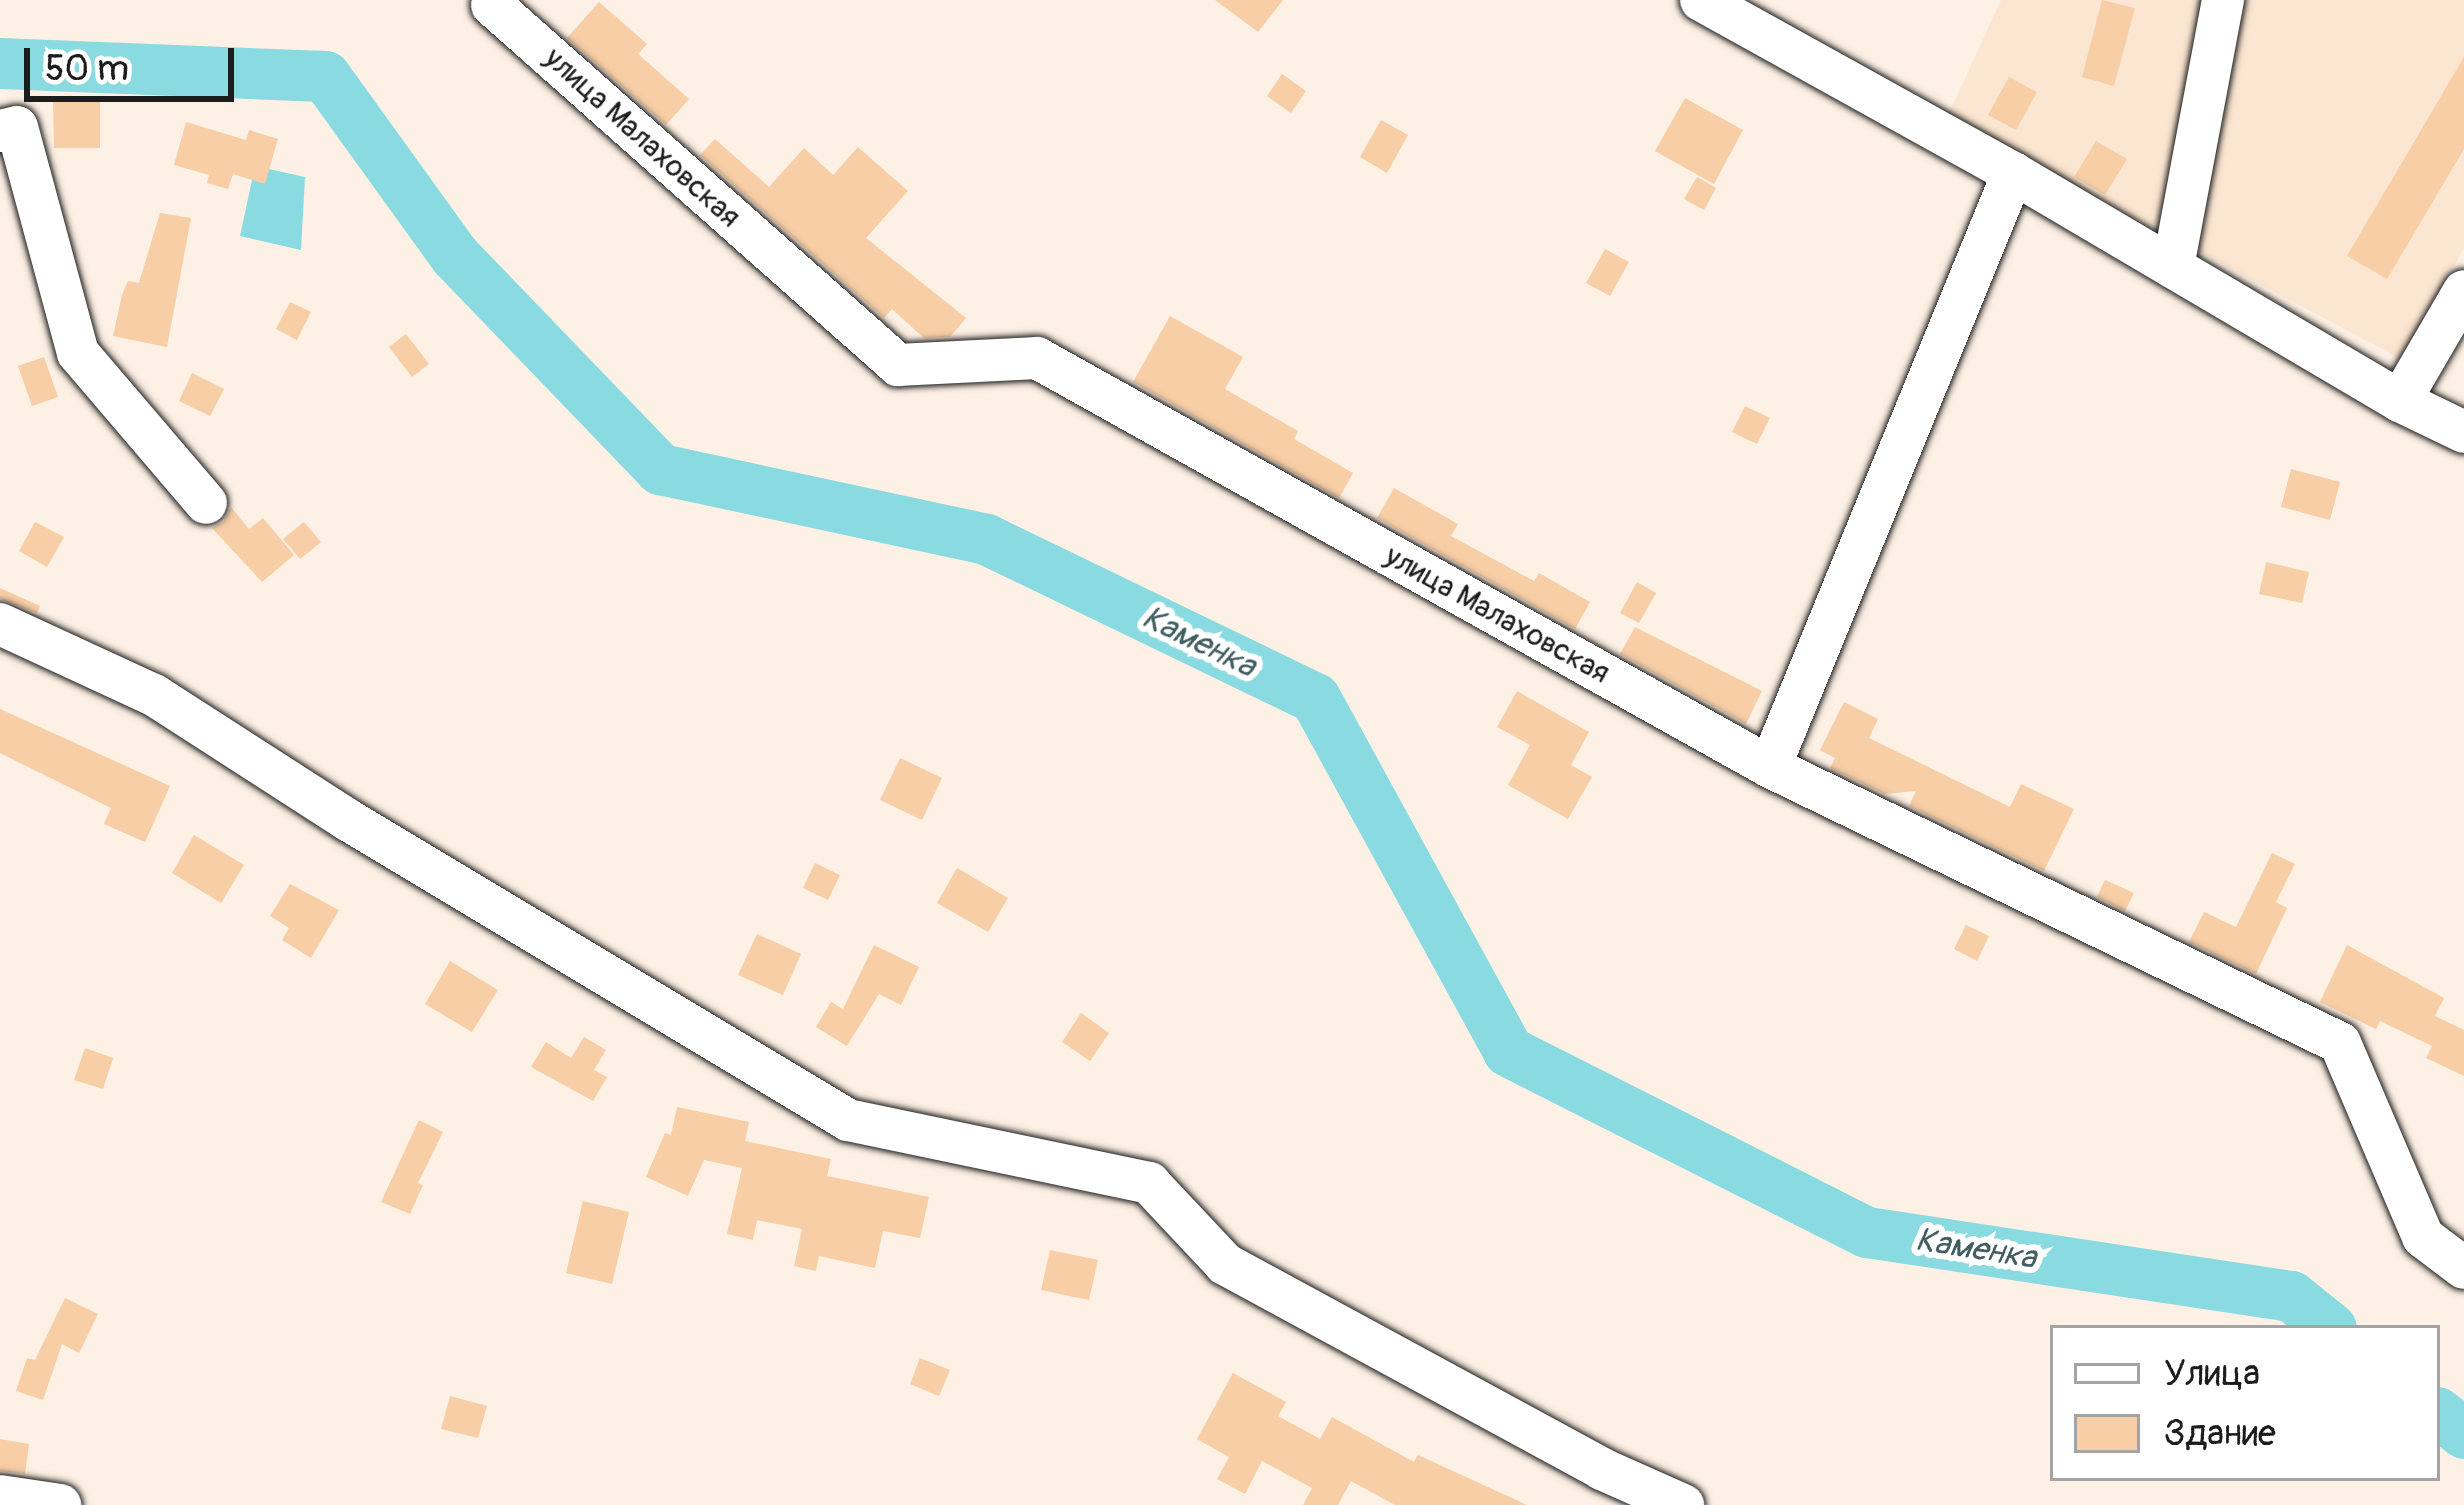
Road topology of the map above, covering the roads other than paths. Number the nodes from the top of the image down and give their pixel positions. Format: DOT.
graph roads {
  1 [pos="1701,0"];
  2 [pos="2222,0"];
  3 [pos="486,2"];
  4 [pos="0,131"];
  5 [pos="2013,173"];
  6 [pos="2173,267"];
  7 [pos="2464,291"];
  8 [pos="2400,401"];
  9 [pos="2464,432"];
  10 [pos="206,503"];
  11 [pos="0,624"];
  12 [pos="1770,767"];
  13 [pos="2464,1268"];
  14 [pos="0,1496"];
  15 [pos="60,1505"];
  16 [pos="1683,1505"];
  1 -- 5 [label="street"];
  2 -- 6 [label="street"];
  3 -- 12 [label="street, улица Малаховская"];
  4 -- 10 [label="street"];
  5 -- 6 [label="street"];
  5 -- 12 [label="street"];
  6 -- 8 [label="street"];
  7 -- 8 [label="street"];
  8 -- 9 [label="street"];
  11 -- 16 [label="street"];
  12 -- 13 [label="street, улица Малаховская"];
  14 -- 15 [label="street"];
}
